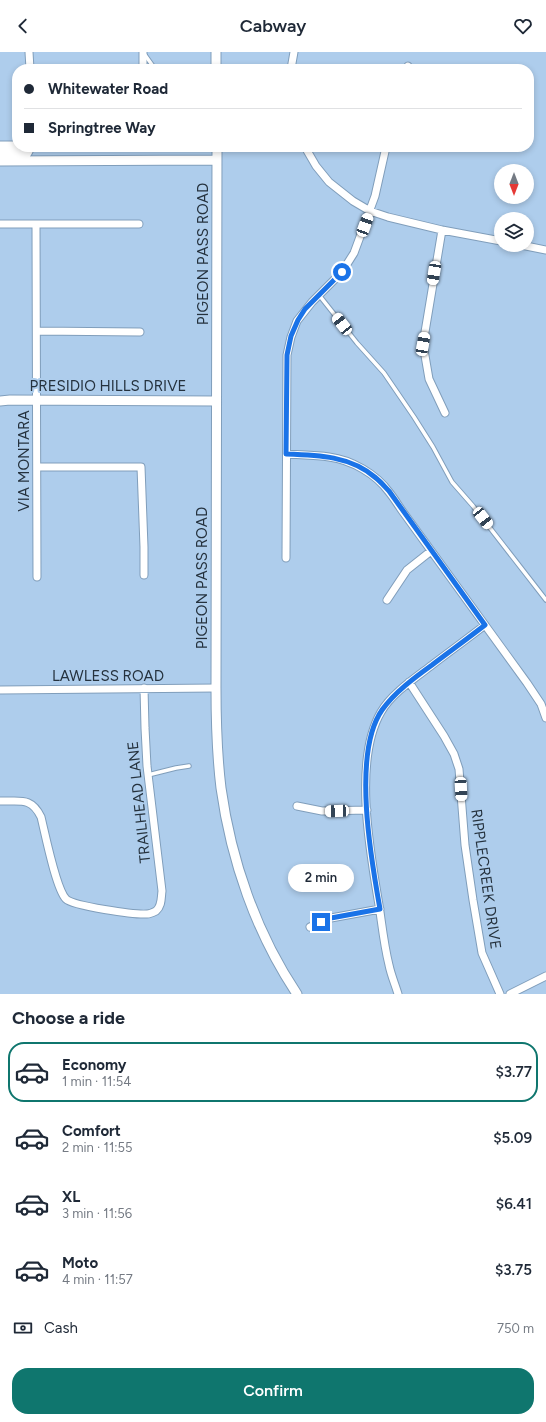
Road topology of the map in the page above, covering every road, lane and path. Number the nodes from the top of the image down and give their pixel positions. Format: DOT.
graph roads {
  1 [pos="29,52"];
  2 [pos="143,52"];
  3 [pos="216,52"];
  4 [pos="294,52"];
  5 [pos="30,64"];
  6 [pos="143,64"];
  7 [pos="151,64"];
  8 [pos="216,64"];
  9 [pos="292,64"];
  10 [pos="0,146"];
  11 [pos="12,146"];
  12 [pos="28,152"];
  13 [pos="217,152"];
  14 [pos="308,152"];
  15 [pos="385,152"];
  16 [pos="0,155"];
  17 [pos="217,160"];
  18 [pos="0,161"];
  19 [pos="370,211"];
  20 [pos="0,224"];
  21 [pos="36,224"];
  22 [pos="139,224"];
  23 [pos="442,230"];
  24 [pos="494,240"];
  25 [pos="534,248"];
  26 [pos="546,250"];
  27 [pos="318,295"];
  28 [pos="37,331"];
  29 [pos="140,332"];
  30 [pos="37,400"];
  31 [pos="0,401"];
  32 [pos="216,401"];
  33 [pos="445,413"];
  34 [pos="286,454"];
  35 [pos="37,466"];
  36 [pos="431,551"];
  37 [pos="286,558"];
  38 [pos="144,575"];
  39 [pos="37,577"];
  40 [pos="387,600"];
  41 [pos="546,600"];
  42 [pos="485,625"];
  43 [pos="409,682"];
  44 [pos="144,688"];
  45 [pos="216,688"];
  46 [pos="0,690"];
  47 [pos="546,718"];
  48 [pos="189,766"];
  49 [pos="148,775"];
  50 [pos="0,801"];
  51 [pos="296,806"];
  52 [pos="367,810"];
  53 [pos="380,909"];
  54 [pos="310,927"];
  55 [pos="546,976"];
  56 [pos="297,994"];
  57 [pos="398,994"];
  58 [pos="500,994"];
  59 [pos="510,994"];
  1 -- 5 [label="street"];
  2 -- 6 [label="street"];
  2 -- 7 [label="lane"];
  3 -- 8 [label="street"];
  4 -- 9 [label="street"];
  10 -- 11 [label="street"];
  12 -- 16 [label="street"];
  13 -- 17 [label="street, PIGEON PASS ROAD"];
  14 -- 19 [label="street"];
  15 -- 19 [label="street"];
  17 -- 18 [label="street"];
  17 -- 32 [label="street, PIGEON PASS ROAD"];
  19 -- 23 [label="street"];
  19 -- 27 [label="street"];
  20 -- 21 [label="street"];
  21 -- 22 [label="street"];
  21 -- 28 [label="street, VIA MONTARA"];
  23 -- 24 [label="street"];
  23 -- 33 [label="street"];
  25 -- 26 [label="street"];
  27 -- 34 [label="street"];
  27 -- 41 [label="lane"];
  28 -- 29 [label="street"];
  28 -- 30 [label="street, VIA MONTARA"];
  30 -- 31 [label="street, PRESIDIO HILLS DRIVE"];
  30 -- 32 [label="street, PRESIDIO HILLS DRIVE"];
  30 -- 35 [label="street, VIA MONTARA"];
  32 -- 45 [label="street, PIGEON PASS ROAD"];
  34 -- 36 [label="street"];
  34 -- 37 [label="street"];
  35 -- 38 [label="street"];
  35 -- 39 [label="street, VIA MONTARA"];
  36 -- 40 [label="street"];
  36 -- 42 [label="street"];
  42 -- 43 [label="street"];
  42 -- 47 [label="street"];
  43 -- 52 [label="street"];
  43 -- 58 [label="street, RIPPLECREEK DRIVE"];
  44 -- 45 [label="street, LAWLESS ROAD"];
  44 -- 46 [label="street, LAWLESS ROAD"];
  44 -- 49 [label="street, TRAILHEAD LANE"];
  45 -- 56 [label="street, PIGEON PASS ROAD"];
  48 -- 49 [label="lane"];
  49 -- 50 [label="street, TRAILHEAD LANE"];
  51 -- 52 [label="street"];
  52 -- 53 [label="street"];
  53 -- 54 [label="street"];
  53 -- 57 [label="street"];
  55 -- 59 [label="street"];
}
